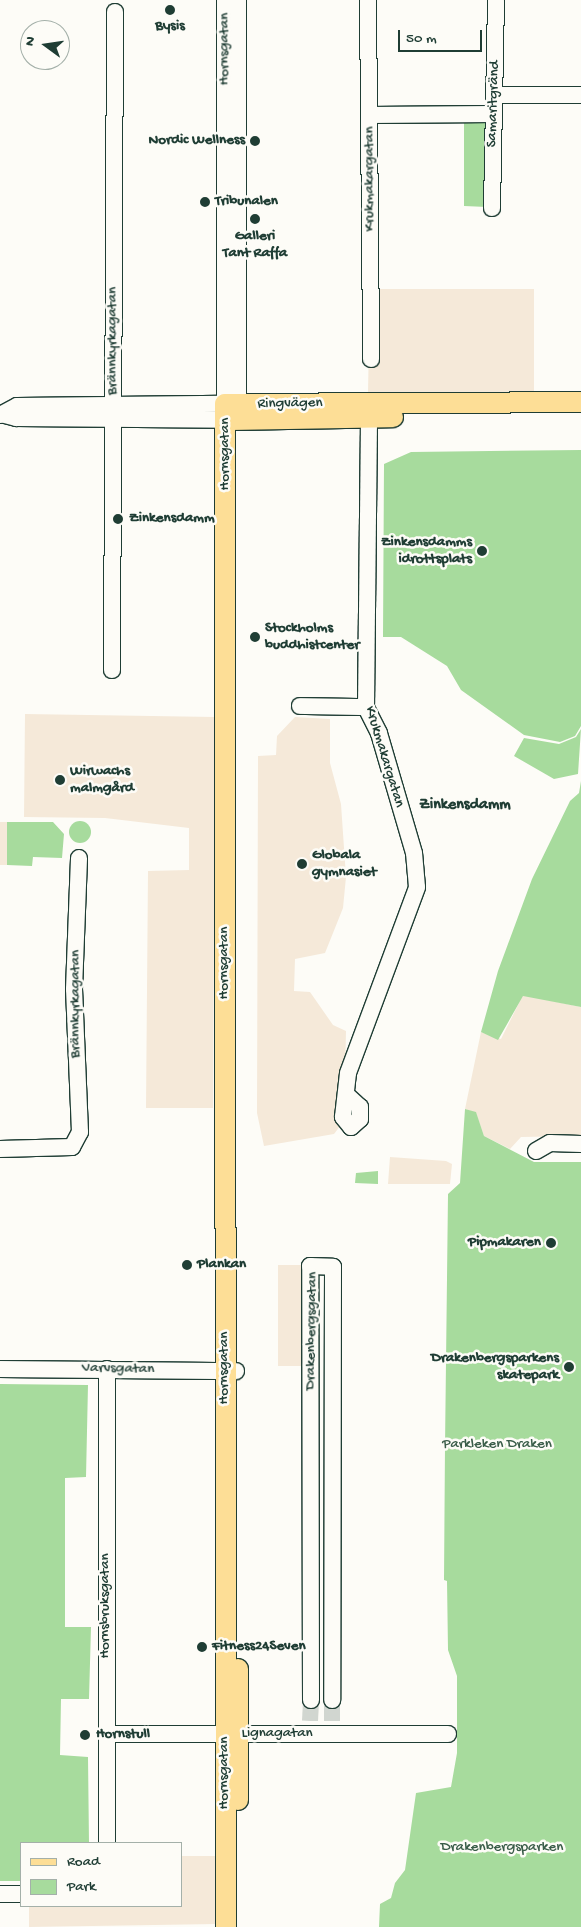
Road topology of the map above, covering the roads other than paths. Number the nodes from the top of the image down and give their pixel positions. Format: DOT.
graph roads {
  1 [pos="225,0"];
  2 [pos="238,0"];
  3 [pos="368,0"];
  4 [pos="496,0"];
  5 [pos="115,12"];
  6 [pos="496,95"];
  7 [pos="581,95"];
  8 [pos="492,114"];
  9 [pos="370,115"];
  10 [pos="492,208"];
  11 [pos="370,359"];
  12 [pos="581,402"];
  13 [pos="369,411"];
  14 [pos="114,412"];
  15 [pos="232,412"];
  16 [pos="0,413"];
  17 [pos="581,416"];
  18 [pos="112,670"];
  19 [pos="300,706"];
  20 [pos="366,707"];
  21 [pos="79,858"];
  22 [pos="348,1096"];
  23 [pos="581,1144"];
  24 [pos="0,1149"];
  25 [pos="536,1150"];
  26 [pos="0,1368"];
  27 [pos="107,1369"];
  28 [pos="230,1371"];
  29 [pos="311,1700"];
  30 [pos="332,1700"];
  31 [pos="106,1734"];
  32 [pos="231,1734"];
  33 [pos="448,1734"];
  34 [pos="107,1842"];
  35 [pos="0,1894"];
  36 [pos="20,1894"];
  37 [pos="226,1927"];
  38 [pos="239,1927"];
  1 -- 15 [label="street, Hornsgatan"];
  2 -- 15 [label="street, Hornsgatan"];
  3 -- 9 [label="street, Krukmakargatan"];
  4 -- 6 [label="street, Samaritgränd"];
  5 -- 14 [label="street, Brännkyrkagatan"];
  6 -- 7 [label="street"];
  6 -- 8 [label="street, Samaritgränd"];
  8 -- 9 [label="street"];
  8 -- 10 [label="street, Samaritgränd"];
  9 -- 11 [label="street, Krukmakargatan"];
  12 -- 13 [label="main road, Ringvägen"];
  13 -- 15 [label="main road, Ringvägen"];
  13 -- 17 [label="main road, Ringvägen"];
  13 -- 20 [label="street, Krukmakargatan"];
  14 -- 15 [label="street, Ringvägen"];
  14 -- 16 [label="street, Ringvägen"];
  14 -- 18 [label="street, Brännkyrkagatan"];
  15 -- 28 [label="main road, Hornsgatan"];
  19 -- 20 [label="street"];
  20 -- 22 [label="street, Krukmakargatan"];
  21 -- 24 [label="street, Brännkyrkagatan"];
  23 -- 25 [label="street"];
  26 -- 27 [label="street, Varvsgatan"];
  27 -- 28 [label="street, Varvsgatan"];
  27 -- 31 [label="street, Hornsbruksgatan"];
  28 -- 32 [label="main road, Hornsgatan"];
  29 -- 30 [label="street, Drakenbergsgatan"];
  31 -- 32 [label="street, Lignagatan"];
  31 -- 34 [label="street, Hornsbruksgatan"];
  32 -- 33 [label="street, Lignagatan"];
  32 -- 37 [label="main road, Hornsgatan"];
  32 -- 38 [label="main road, Hornsgatan"];
  35 -- 36 [label="street"];
}
